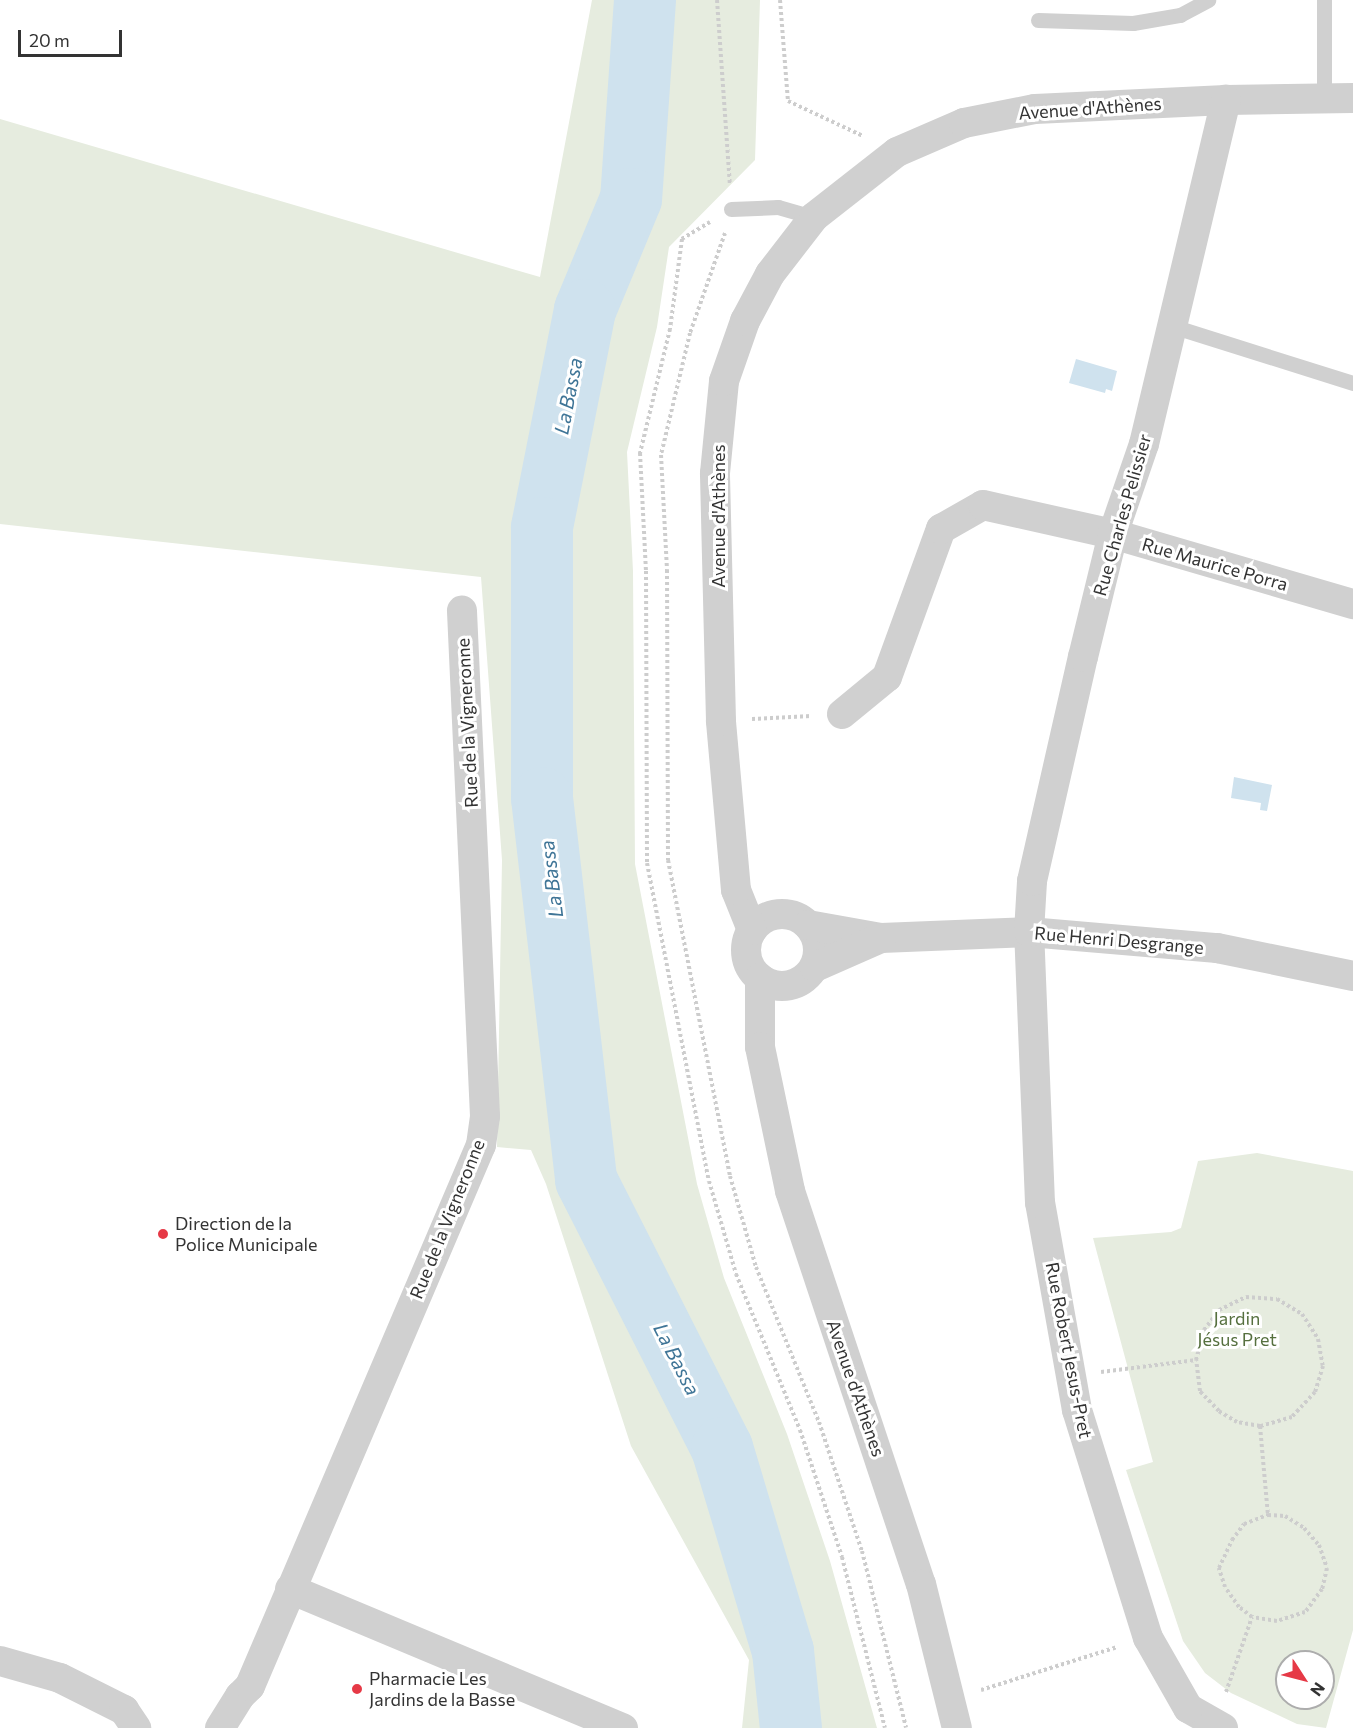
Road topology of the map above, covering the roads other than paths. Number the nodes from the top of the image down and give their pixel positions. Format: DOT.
graph roads {
  1 [pos="1208,0"];
  2 [pos="1324,0"];
  3 [pos="1038,20"];
  4 [pos="1339,99"];
  5 [pos="1226,100"];
  6 [pos="732,209"];
  7 [pos="814,217"];
  8 [pos="1172,326"];
  9 [pos="1353,383"];
  10 [pos="1113,534"];
  11 [pos="1353,604"];
  12 [pos="462,612"];
  13 [pos="842,714"];
  14 [pos="736,868"];
  15 [pos="780,913"];
  16 [pos="808,925"];
  17 [pos="752,930"];
  18 [pos="1029,932"];
  19 [pos="881,938"];
  20 [pos="815,967"];
  21 [pos="1353,976"];
  22 [pos="760,978"];
  23 [pos="789,986"];
  24 [pos="760,1047"];
  25 [pos="290,1589"];
  26 [pos="0,1661"];
  27 [pos="250,1686"];
  28 [pos="1200,1722"];
  29 [pos="136,1728"];
  30 [pos="220,1728"];
  31 [pos="244,1728"];
  32 [pos="623,1728"];
  33 [pos="957,1728"];
  1 -- 3 [label="lane"];
  2 -- 4 [label="lane"];
  4 -- 5 [label="street, Avenue d'Athènes"];
  5 -- 7 [label="street, Avenue d'Athènes"];
  5 -- 8 [label="street, Rue Charles Pelissier"];
  6 -- 7 [label="lane"];
  7 -- 14 [label="street, Avenue d'Athènes"];
  8 -- 9 [label="lane"];
  8 -- 10 [label="street, Rue Charles Pelissier"];
  10 -- 11 [label="street, Rue Maurice Porra"];
  10 -- 13 [label="street, Rue Maurice Porra"];
  10 -- 18 [label="street, Rue Charles Pelissier"];
  12 -- 25 [label="street, Rue de la Vigneronne"];
  14 -- 15 [label="street"];
  14 -- 17 [label="street, Avenue d'Athènes"];
  15 -- 16 [label="street"];
  15 -- 17 [label="street"];
  16 -- 19 [label="street, Rue Henri Desgrange"];
  16 -- 20 [label="street"];
  17 -- 22 [label="street"];
  18 -- 19 [label="street, Rue Henri Desgrange"];
  18 -- 21 [label="street, Rue Henri Desgrange"];
  18 -- 28 [label="street, Rue Robert Jesus-Pret"];
  19 -- 20 [label="street, Rue Henri Desgrange"];
  20 -- 23 [label="street"];
  22 -- 23 [label="street"];
  22 -- 24 [label="street, Avenue d'Athènes"];
  23 -- 24 [label="street"];
  24 -- 33 [label="street, Avenue d'Athènes"];
  25 -- 27 [label="street, Rue de la Vigneronne"];
  25 -- 32 [label="street"];
  26 -- 29 [label="street"];
  27 -- 30 [label="street, Rue de la Vigneronne"];
  27 -- 31 [label="street, Rue de la Vigneronne"];
}
